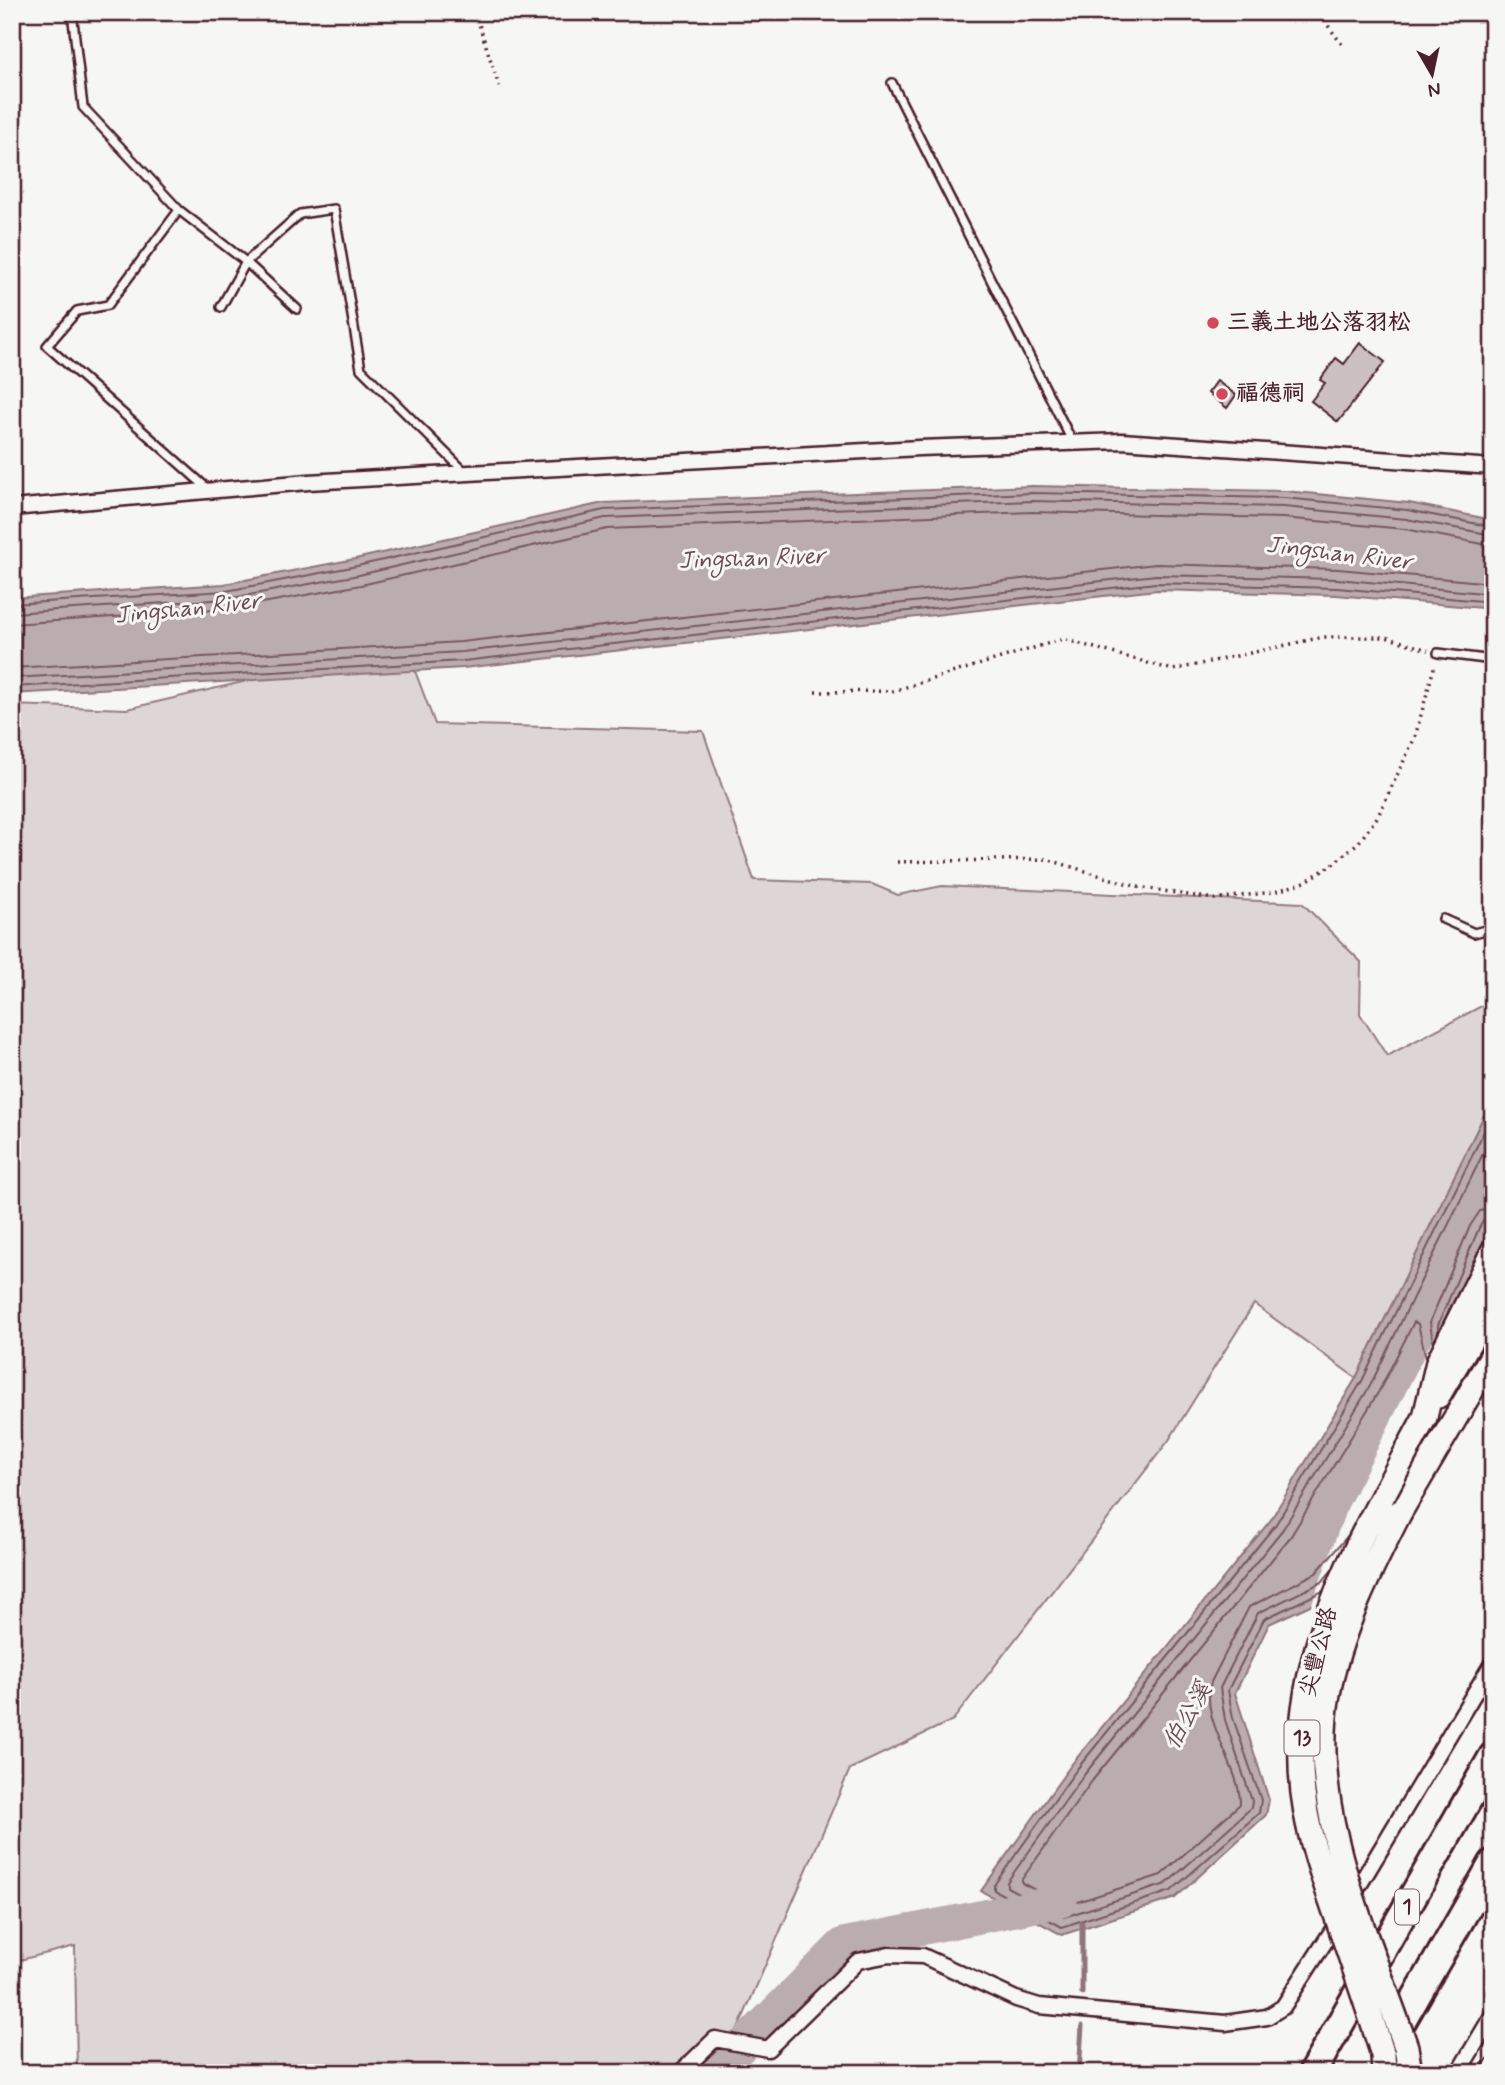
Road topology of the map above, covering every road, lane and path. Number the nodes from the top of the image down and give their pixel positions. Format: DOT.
graph roads {
  1 [pos="72,12"];
  2 [pos="475,12"];
  3 [pos="1325,12"];
  4 [pos="1344,47"];
  5 [pos="892,83"];
  6 [pos="500,89"];
  7 [pos="179,209"];
  8 [pos="246,262"];
  9 [pos="221,307"];
  10 [pos="297,309"];
  11 [pos="1073,443"];
  12 [pos="1493,467"];
  13 [pos="467,474"];
  14 [pos="208,489"];
  15 [pos="12,508"];
  16 [pos="1438,653"];
  17 [pos="1493,660"];
  18 [pos="816,692"];
  19 [pos="897,862"];
  20 [pos="1444,919"];
  21 [pos="1493,928"];
  22 [pos="1493,1251"];
  23 [pos="1493,1302"];
  24 [pos="1493,1354"];
  25 [pos="1425,1417"];
  26 [pos="1493,1662"];
  27 [pos="1493,1756"];
  28 [pos="1493,1863"];
  29 [pos="1493,2014"];
  30 [pos="1493,2065"];
  31 [pos="680,2073"];
  32 [pos="1312,2073"];
  33 [pos="1373,2073"];
  34 [pos="1384,2073"];
  35 [pos="1410,2073"];
  36 [pos="1458,2073"];
  37 [pos="1489,2073"];
  1 -- 7 [label="lane"];
  2 -- 6 [label="path"];
  3 -- 4 [label="path"];
  5 -- 11 [label="lane"];
  7 -- 8 [label="lane"];
  7 -- 14 [label="lane"];
  8 -- 9 [label="lane"];
  8 -- 10 [label="lane"];
  8 -- 13 [label="lane"];
  11 -- 12 [label="street"];
  11 -- 13 [label="street"];
  13 -- 14 [label="street"];
  14 -- 15 [label="street"];
  16 -- 17 [label="lane"];
  16 -- 18 [label="path"];
  16 -- 19 [label="path"];
  20 -- 21 [label="lane"];
  22 -- 25 [label="main road"];
  23 -- 25 [label="main road, 尖豐公路 / 13"];
  24 -- 35 [label="main road, 尖豐公路 / 13, bridge"];
  25 -- 34 [label="main road, 尖豐公路 / 13, bridge"];
  26 -- 31 [label="street"];
  27 -- 32 [label="highway, 1"];
  28 -- 33 [label="highway, 1"];
  29 -- 36 [label="street"];
  30 -- 37 [label="street"];
}
